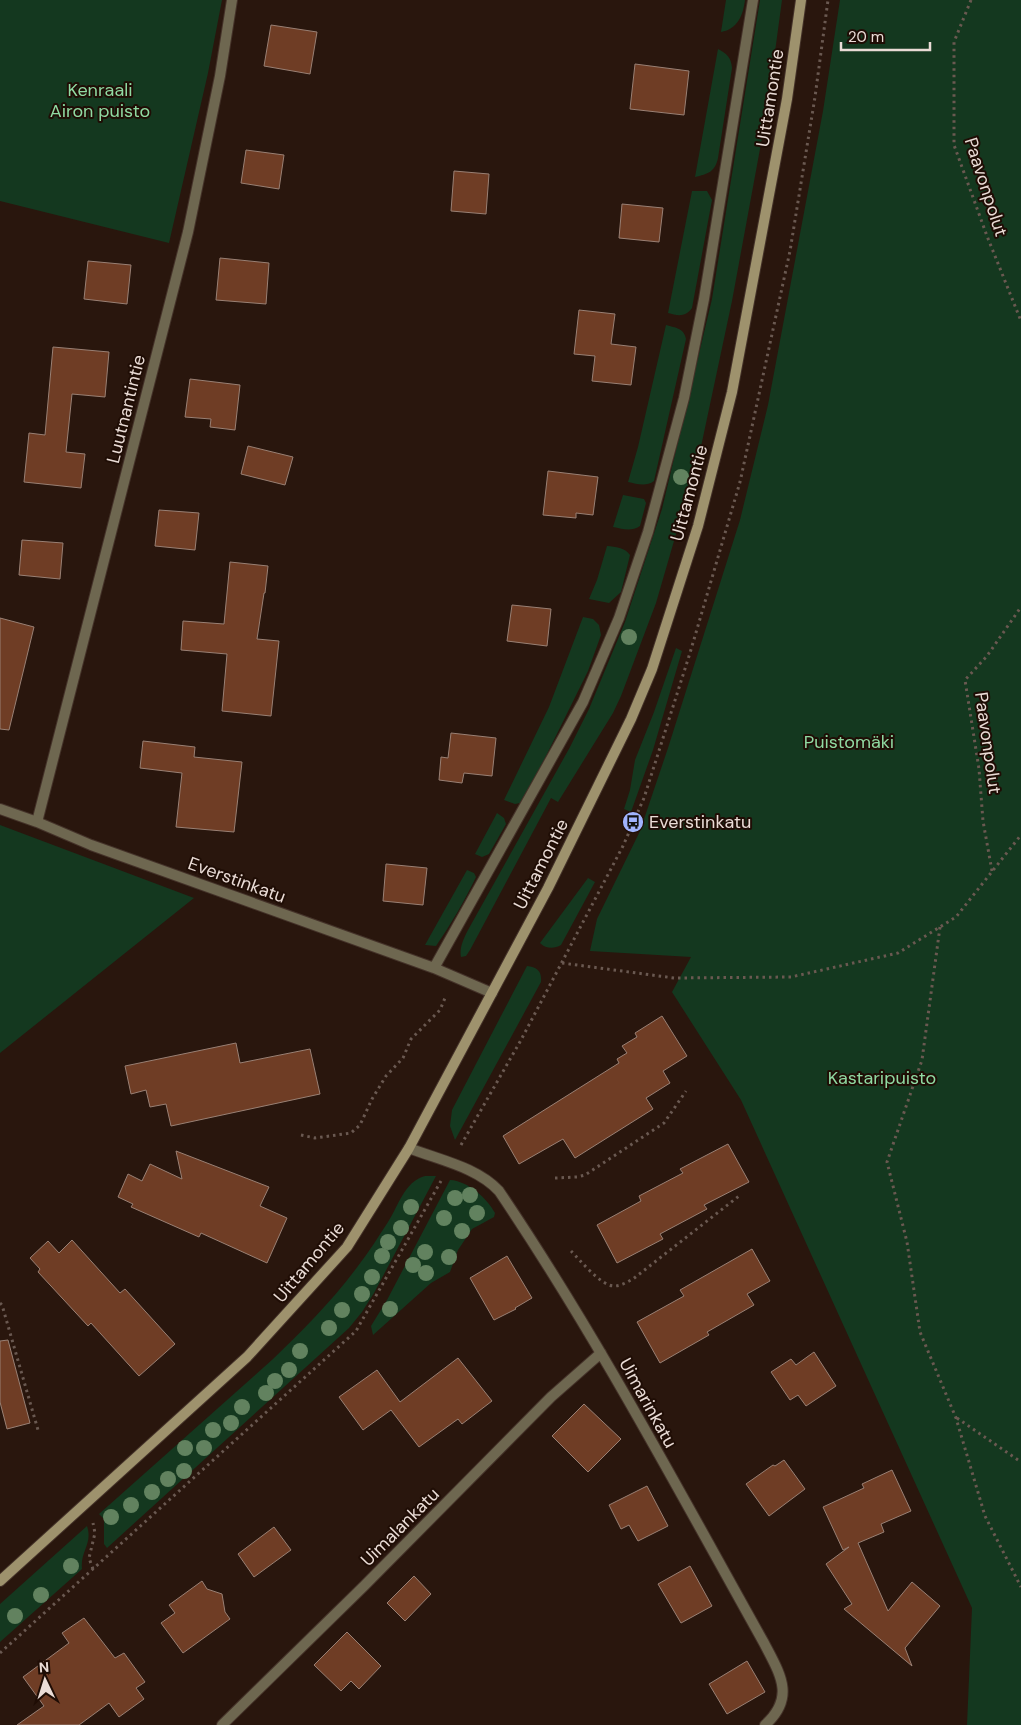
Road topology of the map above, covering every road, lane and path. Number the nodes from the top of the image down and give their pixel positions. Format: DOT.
graph roads {
  1 [pos="232,0"];
  2 [pos="753,0"];
  3 [pos="801,0"];
  4 [pos="972,0"];
  5 [pos="1021,321"];
  6 [pos="1021,607"];
  7 [pos="0,810"];
  8 [pos="37,822"];
  9 [pos="1021,834"];
  10 [pos="992,871"];
  11 [pos="940,927"];
  12 [pos="562,963"];
  13 [pos="434,968"];
  14 [pos="492,993"];
  15 [pos="444,998"];
  16 [pos="686,1091"];
  17 [pos="301,1134"];
  18 [pos="409,1148"];
  19 [pos="556,1178"];
  20 [pos="739,1196"];
  21 [pos="571,1251"];
  22 [pos="0,1303"];
  23 [pos="601,1353"];
  24 [pos="956,1418"];
  25 [pos="38,1430"];
  26 [pos="1021,1462"];
  27 [pos="93,1522"];
  28 [pos="93,1569"];
  29 [pos="0,1581"];
  30 [pos="1021,1588"];
  31 [pos="222,1725"];
  32 [pos="765,1725"];
  1 -- 8 [label="street, Luutnantintie"];
  2 -- 13 [label="street"];
  3 -- 14 [label="street, Uittamontie"];
  4 -- 5 [label="path, Paavonpolut"];
  6 -- 10 [label="path, Paavonpolut"];
  7 -- 8 [label="street, Everstinkatu"];
  8 -- 13 [label="street, Everstinkatu"];
  9 -- 10 [label="path"];
  10 -- 11 [label="path"];
  11 -- 12 [label="path"];
  11 -- 24 [label="path"];
  13 -- 14 [label="street, Everstinkatu"];
  14 -- 18 [label="street, Uittamontie"];
  15 -- 17 [label="path"];
  16 -- 19 [label="path"];
  18 -- 23 [label="street, Uimarinkatu"];
  18 -- 29 [label="street, Uittamontie"];
  20 -- 21 [label="path"];
  22 -- 25 [label="path"];
  23 -- 31 [label="street, Uimalankatu"];
  23 -- 32 [label="street, Uimarinkatu"];
  24 -- 26 [label="path"];
  24 -- 30 [label="path"];
  27 -- 28 [label="path"];
}
